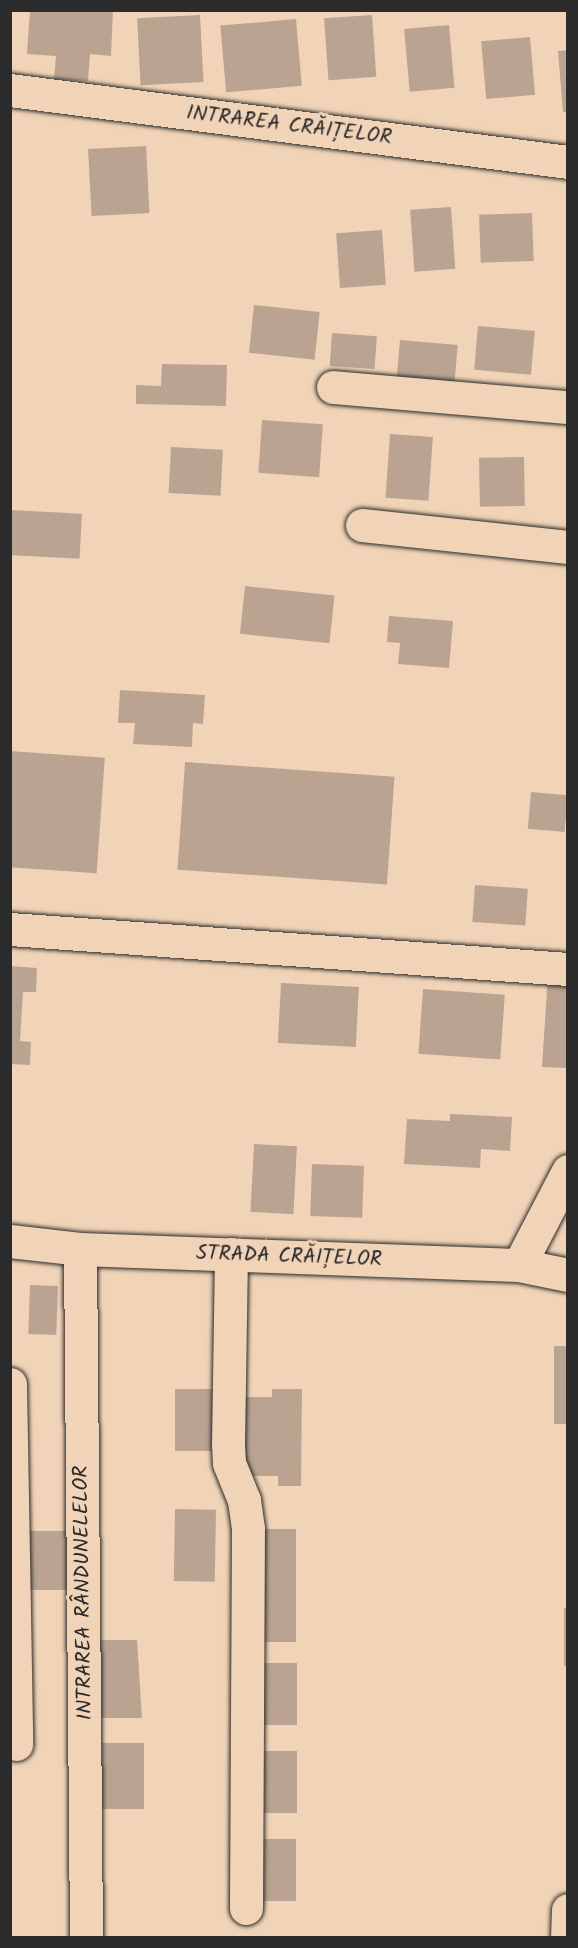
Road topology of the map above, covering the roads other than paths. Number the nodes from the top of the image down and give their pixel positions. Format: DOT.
graph roads {
  1 [pos="10,90"];
  2 [pos="567,162"];
  3 [pos="333,387"];
  4 [pos="567,407"];
  5 [pos="362,525"];
  6 [pos="567,548"];
  7 [pos="10,929"];
  8 [pos="567,969"];
  9 [pos="567,1171"];
  10 [pos="10,1241"];
  11 [pos="80,1249"];
  12 [pos="231,1254"];
  13 [pos="519,1265"];
  14 [pos="567,1275"];
  15 [pos="10,1384"];
  16 [pos="16,1744"];
  17 [pos="246,1908"];
  18 [pos="567,1910"];
  19 [pos="86,1938"];
  20 [pos="567,1938"];
  1 -- 2 [label="street, INTRAREA CRĂIȚELOR"];
  3 -- 4 [label="street"];
  5 -- 6 [label="street"];
  7 -- 8 [label="street"];
  9 -- 13 [label="street"];
  10 -- 11 [label="street, STRADA CRĂIȚELOR"];
  11 -- 12 [label="street, STRADA CRĂIȚELOR"];
  11 -- 19 [label="street, INTRAREA RÂNDUNELELOR"];
  12 -- 13 [label="street, STRADA CRĂIȚELOR"];
  12 -- 17 [label="street"];
  13 -- 14 [label="street, STRADA CRĂIȚELOR"];
  15 -- 16 [label="street"];
  18 -- 20 [label="street"];
}
